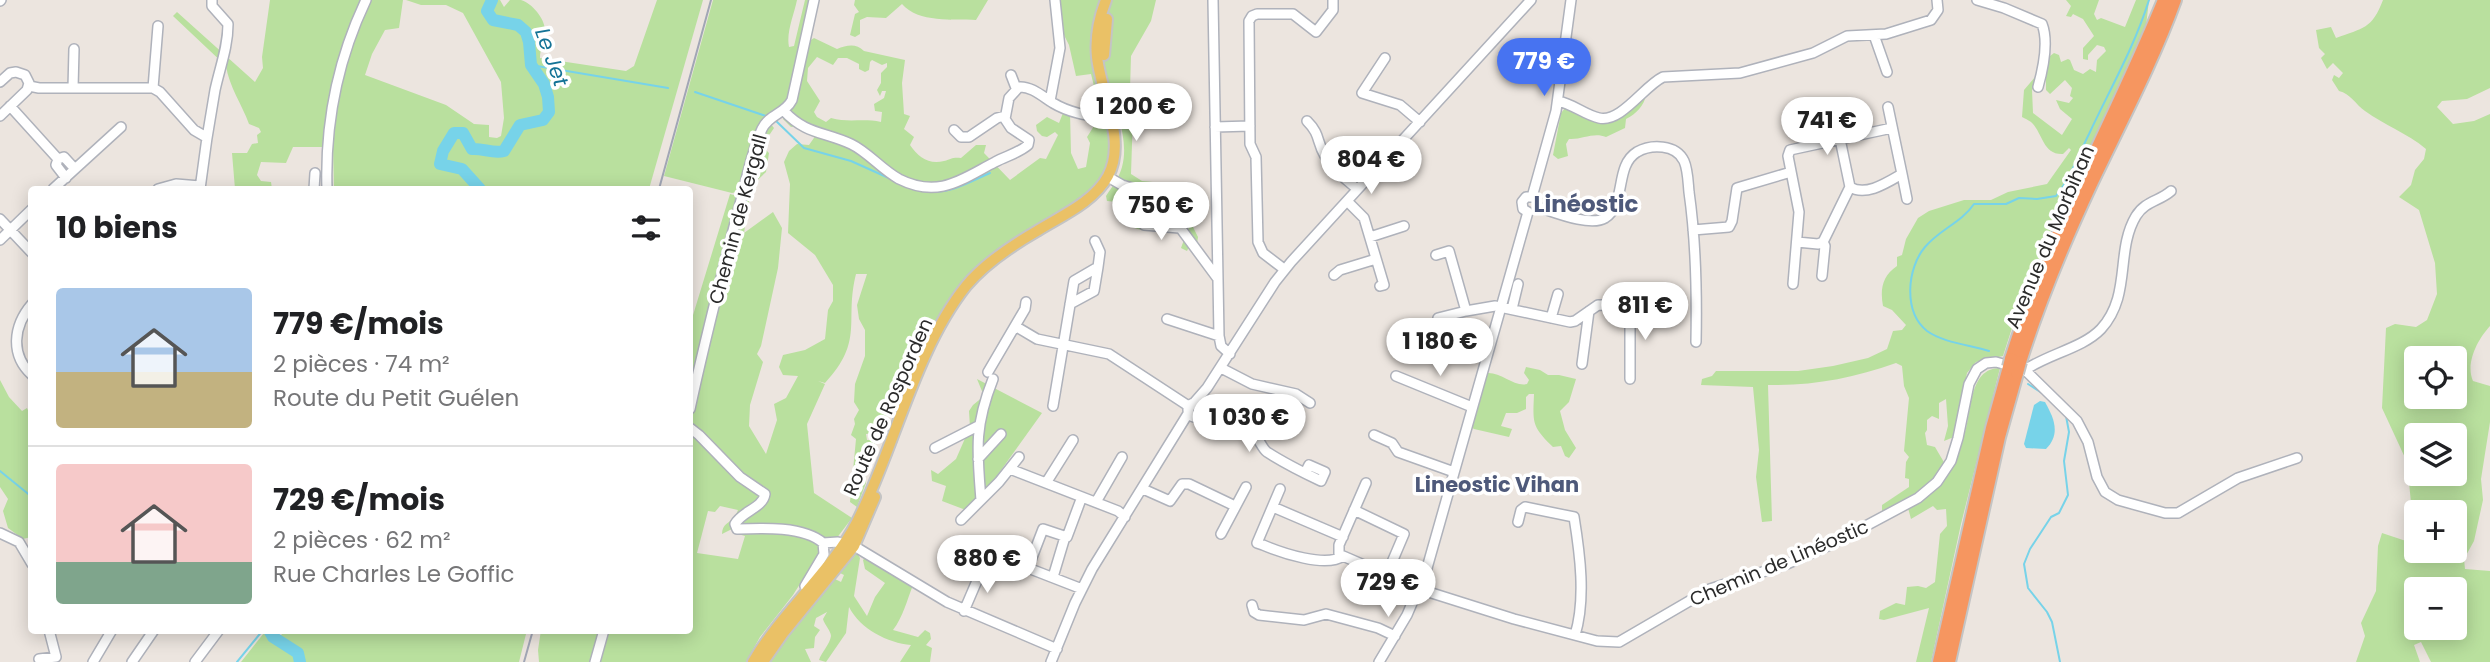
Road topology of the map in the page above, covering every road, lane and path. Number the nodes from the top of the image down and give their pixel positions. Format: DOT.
graph roads {
  1 [pos="212,0"];
  2 [pos="366,0"];
  3 [pos="814,0"];
  4 [pos="1055,0"];
  5 [pos="1106,0"];
  6 [pos="1113,0"];
  7 [pos="1213,0"];
  8 [pos="1333,0"];
  9 [pos="1531,0"];
  10 [pos="1937,0"];
  11 [pos="1977,0"];
  12 [pos="1570,1"];
  13 [pos="2169,1"];
  14 [pos="158,26"];
  15 [pos="1874,35"];
  16 [pos="74,49"];
  17 [pos="1385,58"];
  18 [pos="1888,72"];
  19 [pos="1011,75"];
  20 [pos="0,82"];
  21 [pos="29,86"];
  22 [pos="2038,87"];
  23 [pos="74,88"];
  24 [pos="153,88"];
  25 [pos="1016,88"];
  26 [pos="1050,101"];
  27 [pos="1558,101"];
  28 [pos="10,106"];
  29 [pos="1888,107"];
  30 [pos="784,111"];
  31 [pos="0,116"];
  32 [pos="1005,116"];
  33 [pos="1113,119"];
  34 [pos="1307,121"];
  35 [pos="1420,122"];
  36 [pos="1250,125"];
  37 [pos="121,127"];
  38 [pos="1215,127"];
  39 [pos="1892,128"];
  40 [pos="954,130"];
  41 [pos="206,137"];
  42 [pos="1840,139"];
  43 [pos="58,159"];
  44 [pos="75,169"];
  45 [pos="1791,172"];
  46 [pos="314,173"];
  47 [pos="1902,174"];
  48 [pos="66,178"];
  49 [pos="1110,178"];
  50 [pos="57,186"];
  51 [pos="169,186"];
  52 [pos="192,186"];
  53 [pos="200,186"];
  54 [pos="314,186"];
  55 [pos="329,186"];
  56 [pos="1850,187"];
  57 [pos="1357,189"];
  58 [pos="2171,191"];
  59 [pos="1532,197"];
  60 [pos="1908,199"];
  61 [pos="1347,201"];
  62 [pos="1538,207"];
  63 [pos="1528,212"];
  64 [pos="28,213"];
  65 [pos="0,219"];
  66 [pos="1144,225"];
  67 [pos="1404,226"];
  68 [pos="1179,228"];
  69 [pos="10,230"];
  70 [pos="1693,230"];
  71 [pos="1370,237"];
  72 [pos="0,240"];
  73 [pos="1095,241"];
  74 [pos="1797,242"];
  75 [pos="1823,242"];
  76 [pos="28,249"];
  77 [pos="1436,255"];
  78 [pos="1377,259"];
  79 [pos="1098,267"];
  80 [pos="1284,269"];
  81 [pos="1334,275"];
  82 [pos="1822,276"];
  83 [pos="1218,279"];
  84 [pos="1518,284"];
  85 [pos="1793,284"];
  86 [pos="1385,285"];
  87 [pos="1558,294"];
  88 [pos="1026,302"];
  89 [pos="1070,304"];
  90 [pos="1630,305"];
  91 [pos="1642,306"];
  92 [pos="1500,307"];
  93 [pos="1512,309"];
  94 [pos="28,310"];
  95 [pos="1589,310"];
  96 [pos="1466,311"];
  97 [pos="1167,318"];
  98 [pos="1438,318"];
  99 [pos="1551,318"];
  100 [pos="1015,326"];
  101 [pos="1219,336"];
  102 [pos="1696,342"];
  103 [pos="1063,345"];
  104 [pos="1230,354"];
  105 [pos="1582,364"];
  106 [pos="2016,366"];
  107 [pos="1221,368"];
  108 [pos="28,370"];
  109 [pos="1396,376"];
  110 [pos="1630,379"];
  111 [pos="693,396"];
  112 [pos="1310,403"];
  113 [pos="1053,406"];
  114 [pos="1472,407"];
  115 [pos="1195,410"];
  116 [pos="978,426"];
  117 [pos="693,430"];
  118 [pos="1001,433"];
  119 [pos="1374,435"];
  120 [pos="1073,440"];
  121 [pos="935,448"];
  122 [pos="1019,457"];
  123 [pos="1122,457"];
  124 [pos="2297,457"];
  125 [pos="978,459"];
  126 [pos="1010,469"];
  127 [pos="1454,472"];
  128 [pos="1305,473"];
  129 [pos="1046,483"];
  130 [pos="1366,483"];
  131 [pos="1246,487"];
  132 [pos="1143,489"];
  133 [pos="1279,489"];
  134 [pos="981,500"];
  135 [pos="1080,502"];
  136 [pos="1096,502"];
  137 [pos="1236,506"];
  138 [pos="1273,506"];
  139 [pos="1354,510"];
  140 [pos="1125,517"];
  141 [pos="961,520"];
  142 [pos="1518,522"];
  143 [pos="0,533"];
  144 [pos="1221,534"];
  145 [pos="1066,537"];
  146 [pos="1343,537"];
  147 [pos="823,543"];
  148 [pos="849,544"];
  149 [pos="1343,556"];
  150 [pos="28,557"];
  151 [pos="982,569"];
  152 [pos="1387,574"];
  153 [pos="1051,576"];
  154 [pos="1082,589"];
  155 [pos="1419,589"];
  156 [pos="809,593"];
  157 [pos="1252,605"];
  158 [pos="964,611"];
  159 [pos="50,634"];
  160 [pos="110,634"];
  161 [pos="151,634"];
  162 [pos="216,634"];
  163 [pos="603,634"];
  164 [pos="1575,635"];
  165 [pos="1395,636"];
  166 [pos="1056,649"];
  167 [pos="39,659"];
  168 [pos="93,662"];
  169 [pos="132,662"];
  170 [pos="195,662"];
  171 [pos="595,662"];
  172 [pos="753,662"];
  173 [pos="764,662"];
  174 [pos="1051,662"];
  175 [pos="1379,662"];
  176 [pos="1939,662"];
  177 [pos="1949,662"];
  1 -- 41 [label="street"];
  2 -- 55 [label="street"];
  3 -- 30 [label="street, Chemin de Kergall"];
  4 -- 26 [label="street"];
  5 -- 33 [label="main road"];
  6 -- 33 [label="main road"];
  7 -- 38 [label="street"];
  8 -- 36 [label="street"];
  9 -- 35 [label="street"];
  10 -- 15 [label="street"];
  11 -- 22 [label="street"];
  12 -- 27 [label="street"];
  13 -- 106 [label="highway, Avenue du Morbihan"];
  14 -- 24 [label="street"];
  15 -- 18 [label="street"];
  15 -- 27 [label="street"];
  16 -- 23 [label="street"];
  17 -- 35 [label="street"];
  19 -- 25 [label="street"];
  20 -- 21 [label="street"];
  21 -- 23 [label="street"];
  21 -- 28 [label="street"];
  23 -- 24 [label="street"];
  24 -- 41 [label="street"];
  25 -- 26 [label="street"];
  25 -- 32 [label="street"];
  26 -- 33 [label="street"];
  27 -- 59 [label="street"];
  28 -- 31 [label="street"];
  28 -- 43 [label="street"];
  29 -- 39 [label="street"];
  30 -- 32 [label="street"];
  30 -- 111 [label="street, Chemin de Kergall"];
  32 -- 40 [label="street"];
  33 -- 49 [label="main road"];
  34 -- 57 [label="street"];
  35 -- 57 [label="street"];
  36 -- 38 [label="street"];
  36 -- 80 [label="street"];
  37 -- 44 [label="street"];
  38 -- 83 [label="street"];
  39 -- 42 [label="street"];
  39 -- 47 [label="street"];
  41 -- 53 [label="street"];
  42 -- 45 [label="street"];
  42 -- 56 [label="street"];
  43 -- 44 [label="street"];
  43 -- 48 [label="street"];
  44 -- 48 [label="street"];
  45 -- 70 [label="street"];
  45 -- 74 [label="street"];
  46 -- 54 [label="street"];
  47 -- 56 [label="street"];
  47 -- 60 [label="street"];
  48 -- 50 [label="street"];
  49 -- 68 [label="street"];
  49 -- 148 [label="main road, Route de Rosporden"];
  51 -- 52 [label="street"];
  56 -- 75 [label="street"];
  57 -- 61 [label="street"];
  58 -- 106 [label="street"];
  59 -- 62 [label="street"];
  59 -- 63 [label="street"];
  61 -- 71 [label="street"];
  61 -- 80 [label="street"];
  62 -- 63 [label="street"];
  62 -- 70 [label="street"];
  63 -- 92 [label="street"];
  64 -- 69 [label="street"];
  65 -- 69 [label="street"];
  66 -- 68 [label="street"];
  67 -- 71 [label="street"];
  68 -- 83 [label="street"];
  69 -- 72 [label="street"];
  69 -- 76 [label="street"];
  70 -- 102 [label="street"];
  71 -- 78 [label="street"];
  73 -- 79 [label="street"];
  74 -- 75 [label="street"];
  74 -- 85 [label="street"];
  75 -- 82 [label="street"];
  77 -- 96 [label="street"];
  78 -- 81 [label="street"];
  78 -- 86 [label="street"];
  79 -- 89 [label="street"];
  79 -- 89 [label="street"];
  80 -- 104 [label="street"];
  83 -- 101 [label="street"];
  84 -- 93 [label="street"];
  87 -- 99 [label="street"];
  88 -- 100 [label="street"];
  89 -- 103 [label="street"];
  90 -- 91 [label="street"];
  90 -- 95 [label="street"];
  90 -- 110 [label="street"];
  92 -- 93 [label="street"];
  92 -- 96 [label="street"];
  92 -- 114 [label="street"];
  93 -- 99 [label="street"];
  94 -- 108 [label="street"];
  95 -- 99 [label="street"];
  95 -- 105 [label="street"];
  96 -- 98 [label="street"];
  97 -- 101 [label="street"];
  100 -- 103 [label="street"];
  100 -- 116 [label="street"];
  101 -- 104 [label="street"];
  103 -- 113 [label="street"];
  103 -- 115 [label="street"];
  104 -- 107 [label="street"];
  106 -- 124 [label="street"];
  106 -- 164 [label="street, Chemin de Linéostic"];
  106 -- 176 [label="highway, Avenue du Morbihan"];
  106 -- 177 [label="highway, Avenue du Morbihan"];
  107 -- 112 [label="street"];
  107 -- 115 [label="street"];
  109 -- 114 [label="street"];
  114 -- 127 [label="street"];
  115 -- 128 [label="street"];
  115 -- 132 [label="street"];
  116 -- 121 [label="street"];
  116 -- 125 [label="street"];
  117 -- 147 [label="street"];
  118 -- 125 [label="street"];
  119 -- 127 [label="street"];
  120 -- 129 [label="street"];
  122 -- 126 [label="street"];
  123 -- 136 [label="street"];
  125 -- 134 [label="street"];
  126 -- 129 [label="street"];
  126 -- 134 [label="street"];
  127 -- 155 [label="street"];
  129 -- 136 [label="street"];
  130 -- 139 [label="street"];
  131 -- 137 [label="street"];
  132 -- 137 [label="street"];
  132 -- 140 [label="street"];
  133 -- 138 [label="street"];
  134 -- 141 [label="street"];
  135 -- 145 [label="street"];
  136 -- 140 [label="street"];
  137 -- 144 [label="street"];
  138 -- 146 [label="street"];
  138 -- 149 [label="street"];
  139 -- 146 [label="street"];
  139 -- 152 [label="street"];
  140 -- 154 [label="street"];
  142 -- 164 [label="street"];
  143 -- 150 [label="street"];
  145 -- 153 [label="street"];
  145 -- 153 [label="street"];
  146 -- 149 [label="street"];
  147 -- 148 [label="street"];
  147 -- 156 [label="street"];
  148 -- 156 [label="main road, Route de Rosporden"];
  148 -- 158 [label="street"];
  149 -- 152 [label="street, Chemin de Linéostic"];
  151 -- 158 [label="street"];
  152 -- 155 [label="street, Chemin de Linéostic"];
  153 -- 154 [label="street"];
  154 -- 166 [label="street"];
  155 -- 164 [label="street, Chemin de Linéostic"];
  155 -- 165 [label="street"];
  156 -- 172 [label="main road, Route de Rosporden"];
  156 -- 173 [label="main road, Route de Rosporden"];
  157 -- 165 [label="street"];
  158 -- 166 [label="street"];
  159 -- 167 [label="street"];
  160 -- 168 [label="street"];
  161 -- 169 [label="street"];
  162 -- 170 [label="street"];
  163 -- 171 [label="street"];
  165 -- 175 [label="street"];
  166 -- 174 [label="street"];
}
